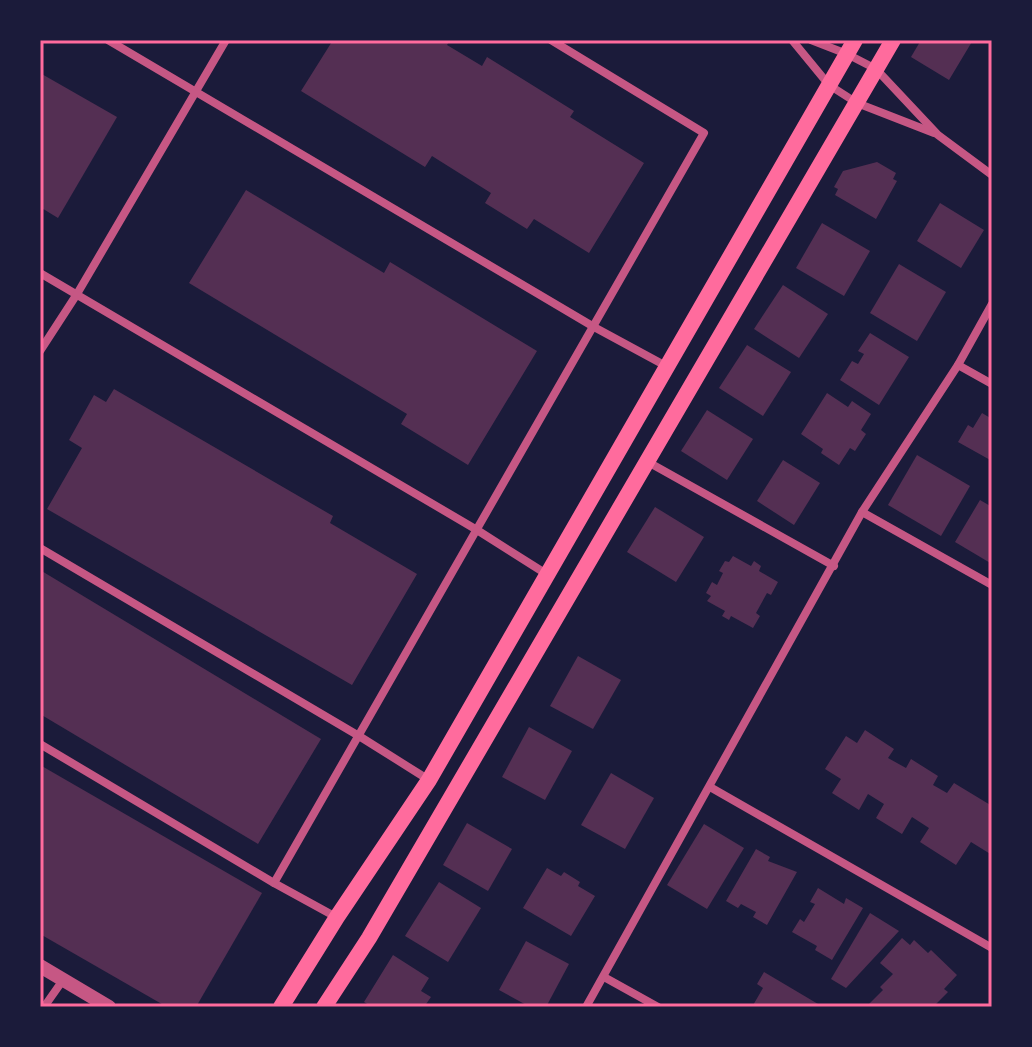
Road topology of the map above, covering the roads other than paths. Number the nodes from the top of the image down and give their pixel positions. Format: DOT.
graph roads {
  1 [pos="108,40"];
  2 [pos="226,40"];
  3 [pos="551,40"];
  4 [pos="792,40"];
  5 [pos="811,40"];
  6 [pos="893,40"];
  7 [pos="851,47"];
  8 [pos="876,69"];
  9 [pos="829,85"];
  10 [pos="196,91"];
  11 [pos="857,103"];
  12 [pos="938,135"];
  13 [pos="992,175"];
  14 [pos="40,273"];
  15 [pos="77,294"];
  16 [pos="992,304"];
  17 [pos="594,327"];
  18 [pos="40,351"];
  19 [pos="958,365"];
  20 [pos="666,366"];
  21 [pos="992,384"];
  22 [pos="648,462"];
  23 [pos="862,512"];
  24 [pos="477,530"];
  25 [pos="40,548"];
  26 [pos="834,566"];
  27 [pos="548,575"];
  28 [pos="992,585"];
  29 [pos="359,736"];
  30 [pos="40,744"];
  31 [pos="429,780"];
  32 [pos="710,787"];
  33 [pos="274,883"];
  34 [pos="337,917"];
  35 [pos="992,948"];
  36 [pos="40,966"];
  37 [pos="604,977"];
  38 [pos="63,980"];
  39 [pos="44,1007"];
  40 [pos="109,1007"];
  41 [pos="281,1007"];
  42 [pos="324,1007"];
  43 [pos="586,1007"];
  44 [pos="658,1007"];
  1 -- 10 [label="street"];
  2 -- 10 [label="street"];
  3 -- 17 [label="street"];
  4 -- 9 [label="street"];
  5 -- 7 [label="street"];
  6 -- 8 [label="main road"];
  7 -- 8 [label="street"];
  7 -- 9 [label="main road"];
  8 -- 11 [label="main road"];
  8 -- 12 [label="street"];
  9 -- 11 [label="street"];
  9 -- 20 [label="main road"];
  10 -- 15 [label="street"];
  10 -- 17 [label="street"];
  11 -- 12 [label="street"];
  11 -- 22 [label="main road"];
  12 -- 13 [label="street"];
  14 -- 15 [label="street"];
  15 -- 18 [label="street"];
  15 -- 24 [label="street"];
  16 -- 19 [label="street"];
  17 -- 20 [label="street"];
  17 -- 24 [label="street"];
  19 -- 21 [label="street"];
  19 -- 23 [label="street"];
  20 -- 27 [label="main road"];
  22 -- 26 [label="street"];
  22 -- 42 [label="main road"];
  23 -- 26 [label="street"];
  23 -- 28 [label="street"];
  24 -- 27 [label="street"];
  24 -- 29 [label="street"];
  25 -- 29 [label="street"];
  26 -- 32 [label="street"];
  27 -- 31 [label="main road"];
  29 -- 31 [label="street"];
  29 -- 33 [label="street"];
  30 -- 33 [label="street"];
  31 -- 34 [label="main road"];
  32 -- 35 [label="street"];
  32 -- 37 [label="street"];
  33 -- 34 [label="street"];
  34 -- 41 [label="main road"];
  36 -- 38 [label="street"];
  37 -- 43 [label="street"];
  37 -- 44 [label="street"];
  38 -- 39 [label="street"];
  38 -- 40 [label="street"];
}
